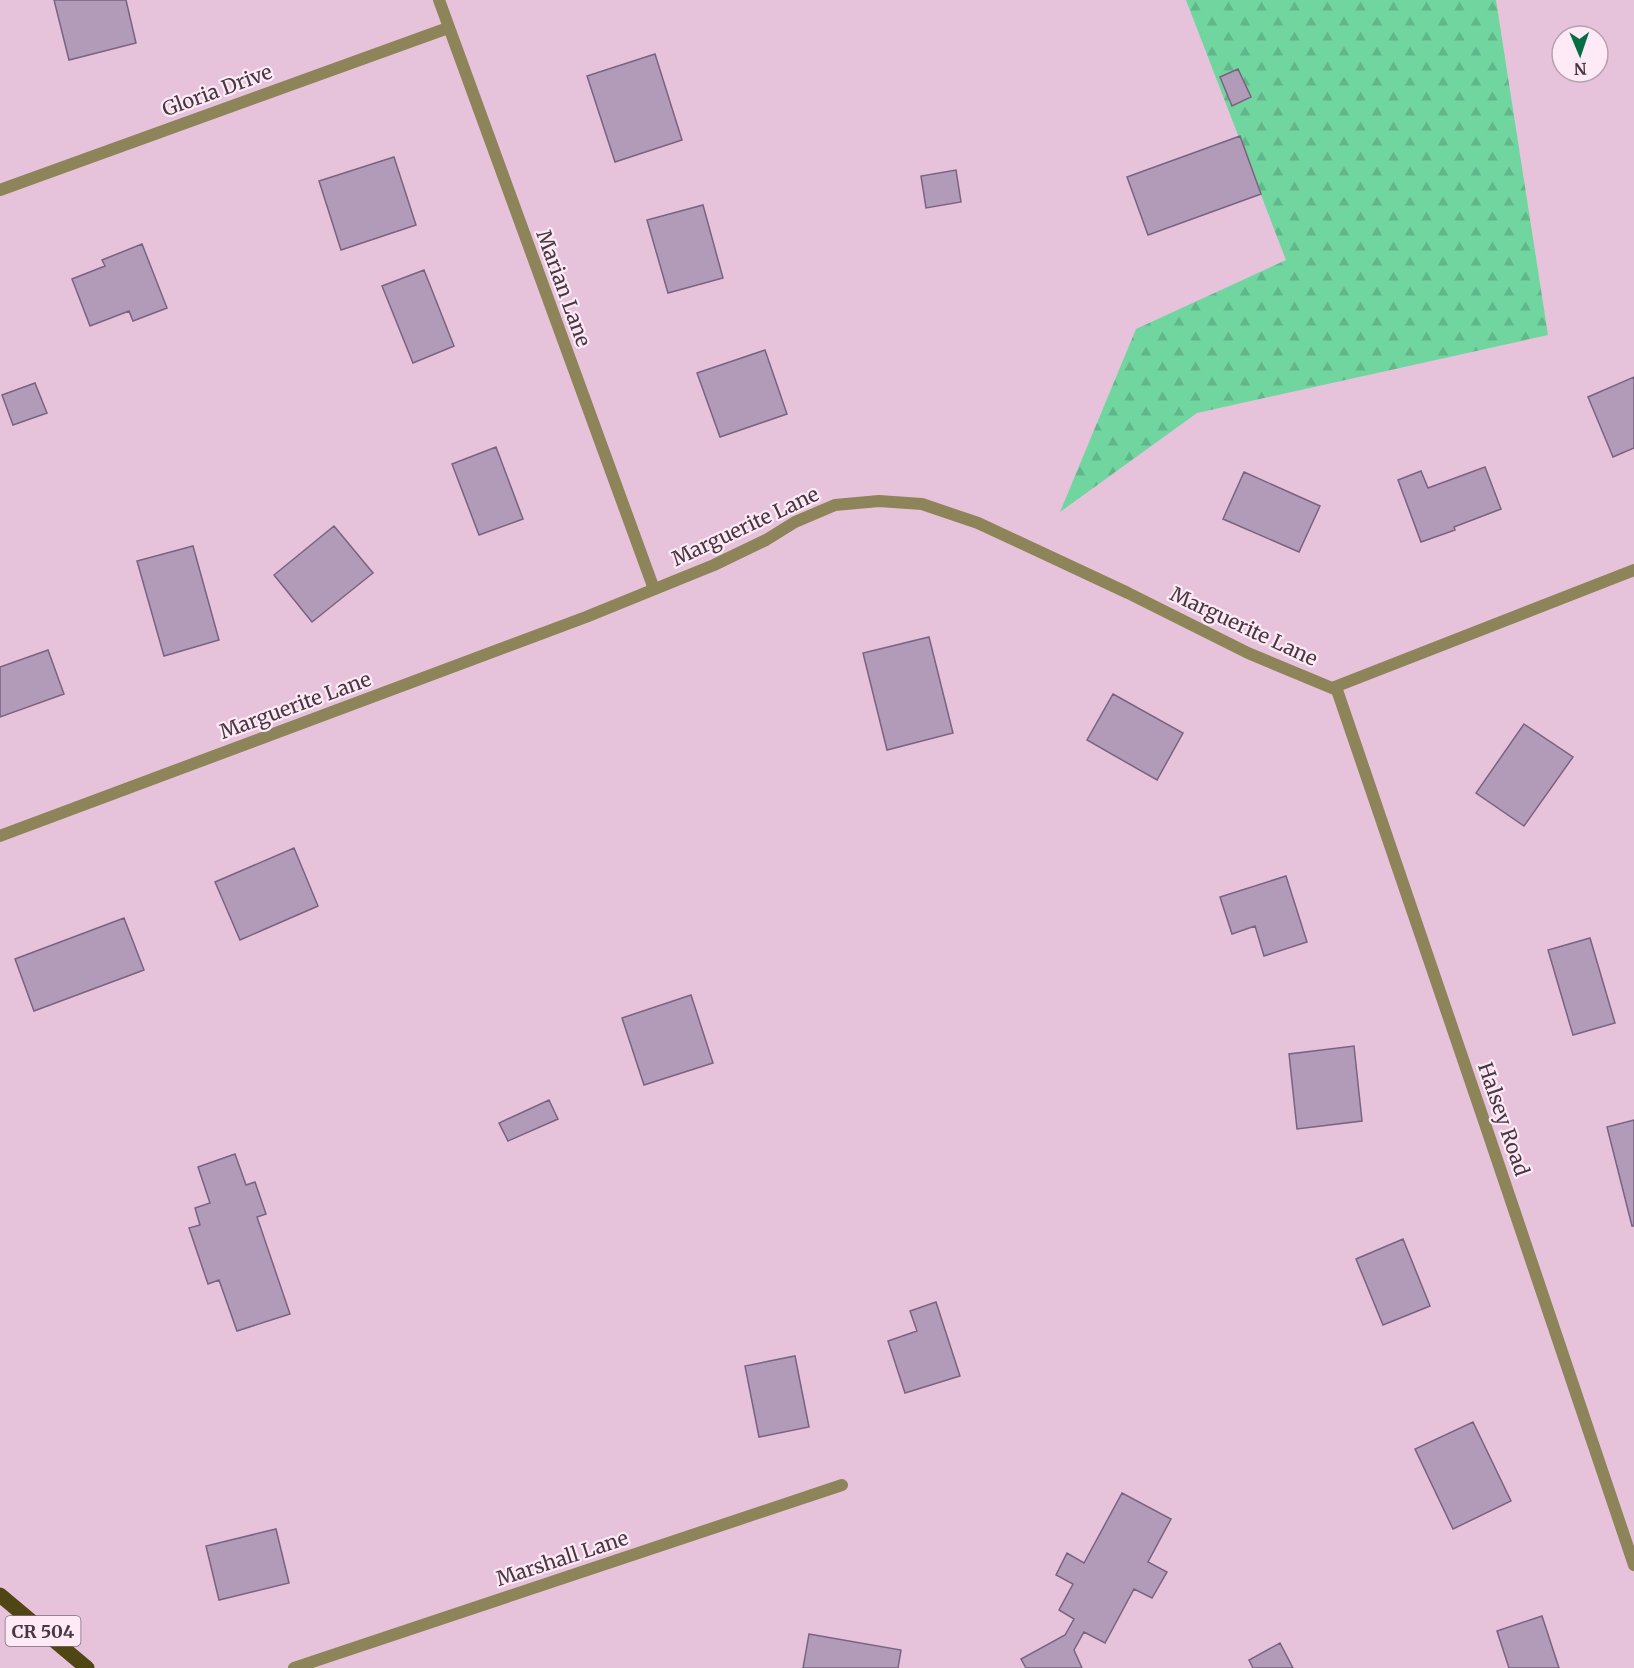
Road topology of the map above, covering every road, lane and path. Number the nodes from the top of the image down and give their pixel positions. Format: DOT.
graph roads {
  1 [pos="439,0"];
  2 [pos="448,28"];
  3 [pos="0,190"];
  4 [pos="1634,570"];
  5 [pos="654,589"];
  6 [pos="1332,688"];
  7 [pos="0,836"];
  8 [pos="842,1485"];
  9 [pos="1634,1565"];
  10 [pos="0,1595"];
  11 [pos="87,1668"];
  12 [pos="294,1668"];
  1 -- 2 [label="street, Marian Lane"];
  2 -- 3 [label="street, Gloria Drive"];
  2 -- 5 [label="street, Marian Lane"];
  4 -- 6 [label="street, Marguerite Lane"];
  5 -- 6 [label="street, Marguerite Lane"];
  5 -- 7 [label="street, Marguerite Lane"];
  6 -- 9 [label="street, Halsey Road"];
  8 -- 12 [label="street, Marshall Lane"];
  10 -- 11 [label="main road, CR 504"];
}
